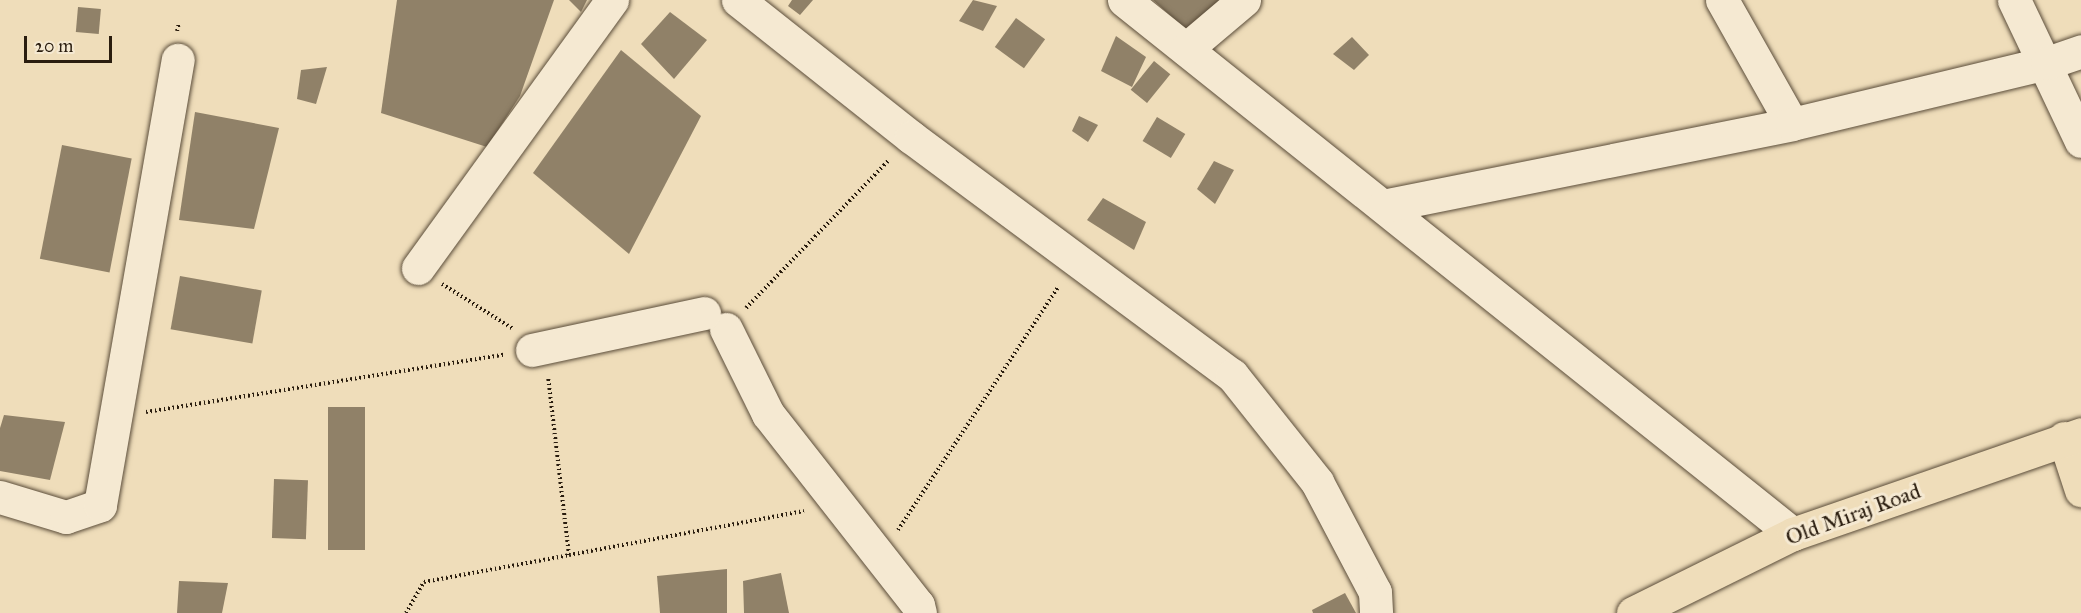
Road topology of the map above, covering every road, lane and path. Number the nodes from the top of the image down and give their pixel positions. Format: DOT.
graph roads {
  1 [pos="612,0"];
  2 [pos="738,0"];
  3 [pos="1124,0"];
  4 [pos="1244,0"];
  5 [pos="1722,0"];
  6 [pos="2014,0"];
  7 [pos="1186,49"];
  8 [pos="2081,51"];
  9 [pos="178,60"];
  10 [pos="2047,63"];
  11 [pos="1792,124"];
  12 [pos="911,137"];
  13 [pos="2081,141"];
  14 [pos="1383,206"];
  15 [pos="1078,258"];
  16 [pos="417,268"];
  17 [pos="715,321"];
  18 [pos="523,340"];
  19 [pos="139,413"];
  20 [pos="2072,436"];
  21 [pos="2081,490"];
  22 [pos="0,497"];
  23 [pos="838,505"];
  24 [pos="1793,534"];
  25 [pos="569,555"];
  26 [pos="880,558"];
  27 [pos="406,613"];
  28 [pos="920,613"];
  29 [pos="1376,613"];
  30 [pos="1633,613"];
  1 -- 16 [label="street"];
  2 -- 12 [label="street"];
  3 -- 7 [label="street"];
  4 -- 7 [label="street"];
  5 -- 11 [label="street"];
  6 -- 10 [label="street"];
  7 -- 14 [label="street"];
  8 -- 10 [label="street"];
  9 -- 22 [label="street"];
  10 -- 11 [label="street"];
  10 -- 13 [label="street"];
  11 -- 14 [label="street"];
  12 -- 15 [label="street"];
  12 -- 17 [label="path"];
  14 -- 24 [label="street"];
  15 -- 26 [label="path"];
  15 -- 29 [label="street"];
  16 -- 18 [label="path"];
  17 -- 18 [label="street"];
  17 -- 23 [label="street"];
  18 -- 19 [label="path"];
  18 -- 25 [label="path"];
  20 -- 21 [label="main road"];
  20 -- 24 [label="main road, Old Miraj Road"];
  23 -- 25 [label="path"];
  23 -- 26 [label="street"];
  24 -- 30 [label="main road, Old Miraj Road"];
  25 -- 27 [label="path"];
  26 -- 28 [label="street"];
}
